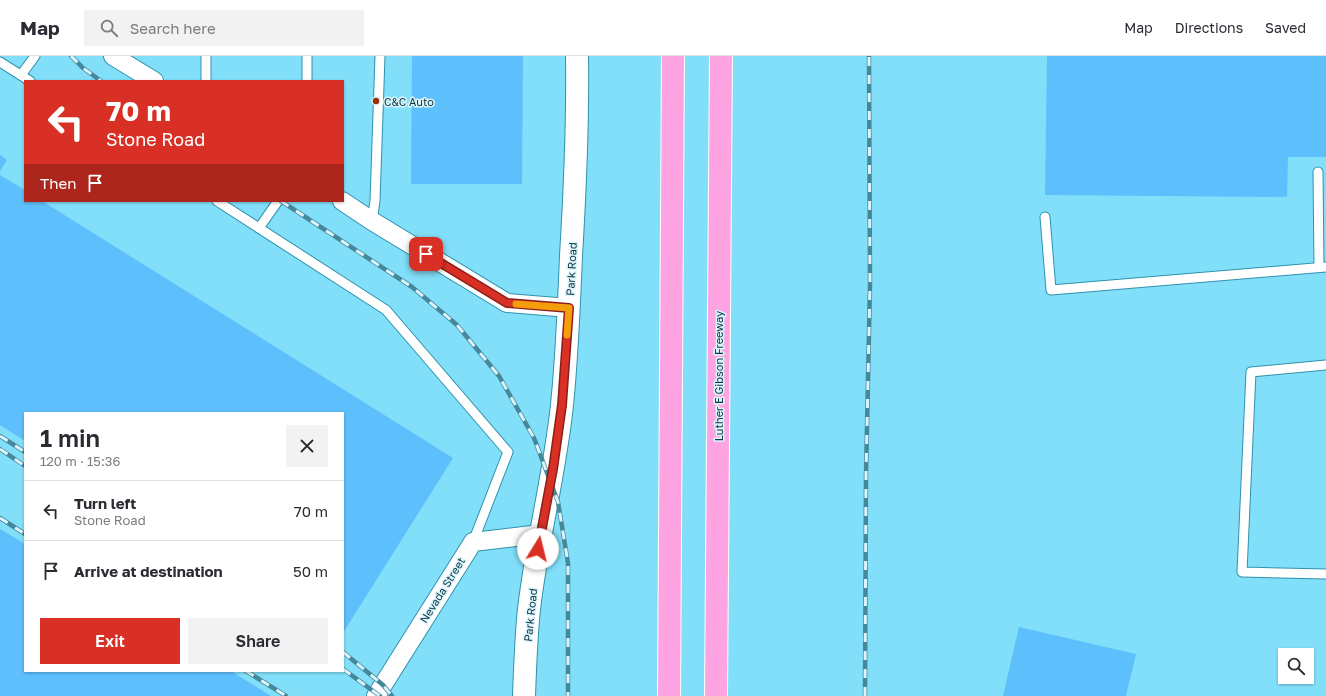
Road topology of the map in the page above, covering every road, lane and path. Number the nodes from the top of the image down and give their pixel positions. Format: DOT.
graph roads {
  1 [pos="35,56"];
  2 [pos="113,56"];
  3 [pos="206,56"];
  4 [pos="307,56"];
  5 [pos="380,56"];
  6 [pos="577,56"];
  7 [pos="673,56"];
  8 [pos="721,56"];
  9 [pos="0,62"];
  10 [pos="21,75"];
  11 [pos="28,80"];
  12 [pos="152,80"];
  13 [pos="206,80"];
  14 [pos="307,80"];
  15 [pos="1318,172"];
  16 [pos="219,202"];
  17 [pos="277,202"];
  18 [pos="344,202"];
  19 [pos="1045,216"];
  20 [pos="372,221"];
  21 [pos="259,228"];
  22 [pos="1322,267"];
  23 [pos="569,308"];
  24 [pos="1326,365"];
  25 [pos="541,534"];
  26 [pos="473,542"];
  27 [pos="1326,574"];
  28 [pos="376,696"];
  29 [pos="524,696"];
  30 [pos="668,696"];
  31 [pos="716,696"];
  1 -- 10 [label="lane"];
  2 -- 12 [label="street"];
  3 -- 13 [label="lane"];
  4 -- 14 [label="lane"];
  5 -- 20 [label="lane"];
  6 -- 23 [label="street, Park Road"];
  7 -- 30 [label="highway"];
  8 -- 31 [label="highway, Luther E Gibson Freeway"];
  9 -- 10 [label="lane"];
  10 -- 11 [label="lane"];
  15 -- 22 [label="lane"];
  16 -- 21 [label="lane"];
  17 -- 21 [label="lane"];
  18 -- 20 [label="street"];
  19 -- 22 [label="lane"];
  20 -- 23 [label="street"];
  21 -- 26 [label="lane"];
  23 -- 25 [label="street, Park Road"];
  24 -- 27 [label="lane"];
  25 -- 26 [label="street"];
  25 -- 29 [label="street, Park Road"];
  26 -- 28 [label="street, Nevada Street"];
}
